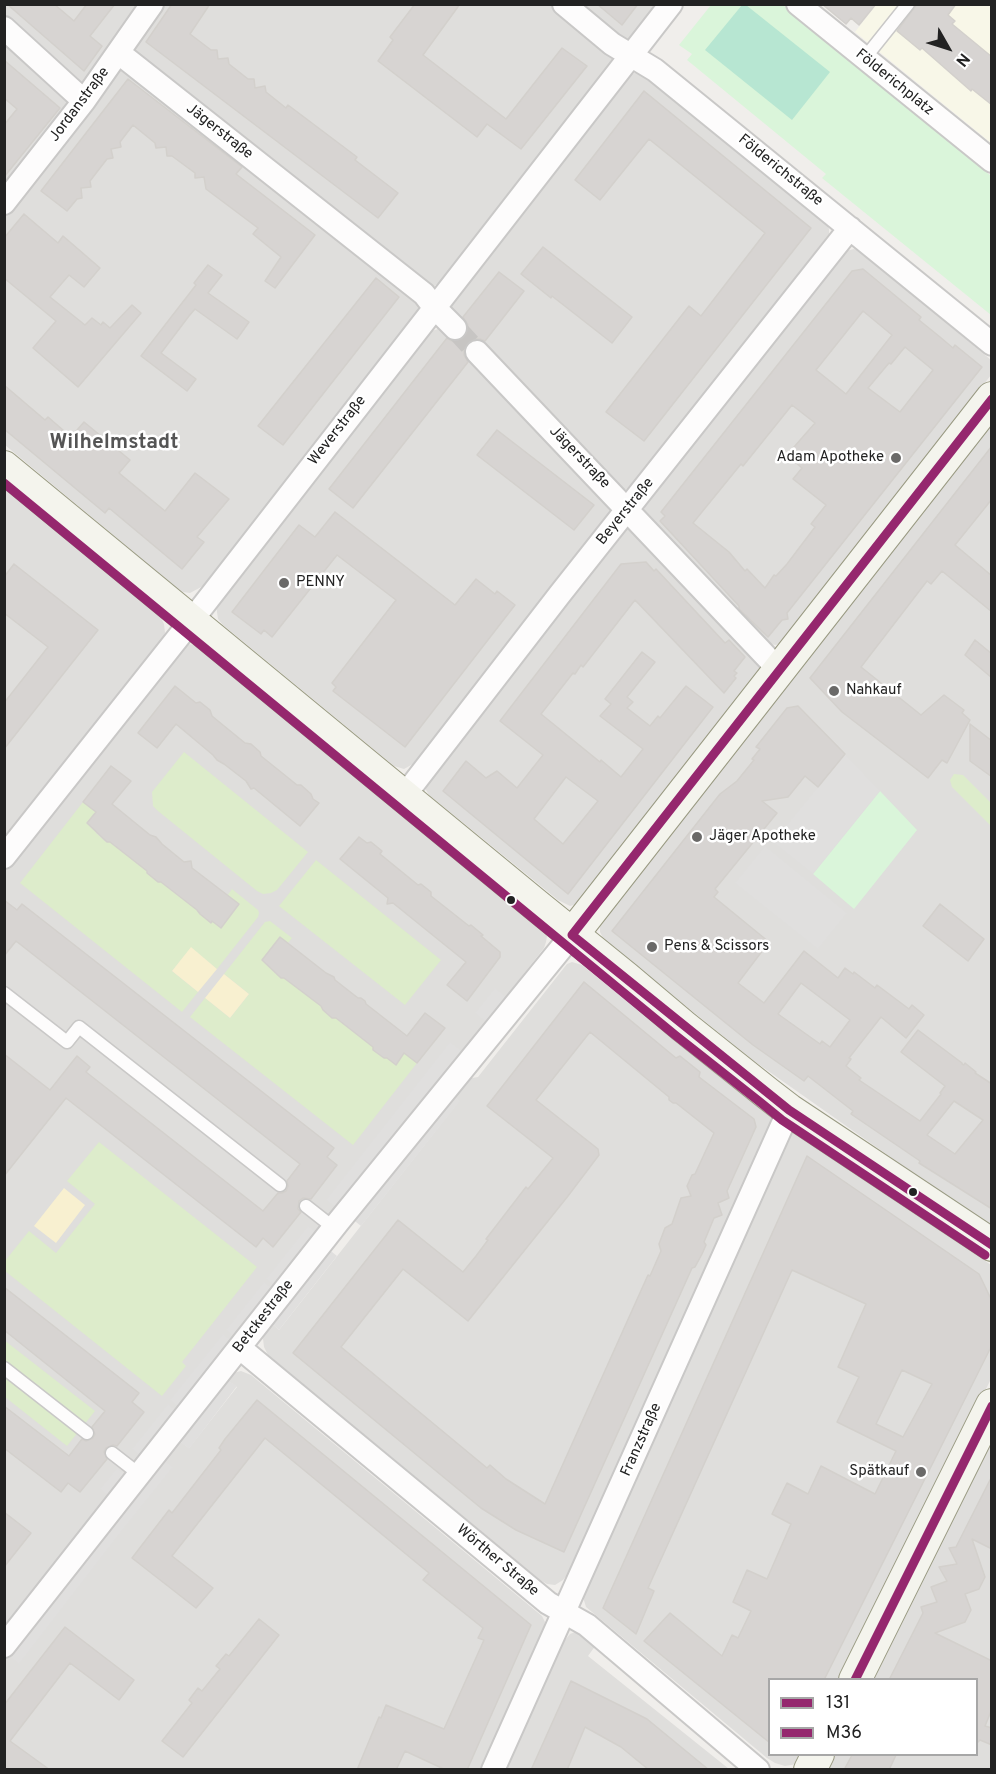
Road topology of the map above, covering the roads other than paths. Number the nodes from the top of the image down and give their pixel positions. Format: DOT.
graph roads {
  1 [pos="152,4"];
  2 [pos="564,4"];
  3 [pos="671,4"];
  4 [pos="798,4"];
  5 [pos="908,4"];
  6 [pos="4,28"];
  7 [pos="119,53"];
  8 [pos="632,56"];
  9 [pos="864,59"];
  10 [pos="84,101"];
  11 [pos="992,161"];
  12 [pos="4,203"];
  13 [pos="850,228"];
  14 [pos="434,307"];
  15 [pos="455,328"];
  16 [pos="992,344"];
  17 [pos="477,351"];
  18 [pos="992,398"];
  19 [pos="4,467"];
  20 [pos="628,510"];
  21 [pos="192,620"];
  22 [pos="779,670"];
  23 [pos="404,796"];
  24 [pos="4,857"];
  25 [pos="572,935"];
  26 [pos="4,993"];
  27 [pos="789,1110"];
  28 [pos="280,1185"];
  29 [pos="306,1206"];
  30 [pos="334,1228"];
  31 [pos="992,1245"];
  32 [pos="240,1348"];
  33 [pos="4,1368"];
  34 [pos="992,1405"];
  35 [pos="87,1433"];
  36 [pos="112,1453"];
  37 [pos="140,1474"];
  38 [pos="564,1612"];
  39 [pos="4,1646"];
  40 [pos="856,1678"];
  41 [pos="817,1756"];
  42 [pos="493,1770"];
  43 [pos="759,1770"];
  44 [pos="810,1770"];
  1 -- 7 [label="street, Jordanstraße"];
  2 -- 8 [label="street, Földerichstraße"];
  3 -- 8 [label="street, Weverstraße"];
  4 -- 9 [label="street, Földerichplatz"];
  5 -- 9 [label="lane"];
  6 -- 10 [label="street"];
  7 -- 10 [label="street, Jordanstraße"];
  7 -- 14 [label="street, Jägerstraße"];
  8 -- 13 [label="street, Földerichstraße"];
  8 -- 14 [label="street, Weverstraße"];
  9 -- 11 [label="street, Földerichplatz"];
  10 -- 12 [label="street, Jordanstraße"];
  13 -- 16 [label="street, Földerichstraße"];
  13 -- 20 [label="street, Beyerstraße"];
  14 -- 15 [label="street, Jägerstraße"];
  14 -- 21 [label="street, Weverstraße"];
  17 -- 20 [label="street, Jägerstraße"];
  18 -- 22 [label="street"];
  19 -- 21 [label="street"];
  20 -- 22 [label="street, Jägerstraße"];
  20 -- 23 [label="street, Beyerstraße"];
  21 -- 23 [label="street"];
  21 -- 24 [label="street, Weverstraße"];
  22 -- 25 [label="street"];
  23 -- 25 [label="street"];
  25 -- 27 [label="street"];
  25 -- 30 [label="street, Betckestraße"];
  26 -- 28 [label="lane"];
  27 -- 31 [label="street"];
  27 -- 38 [label="street, Franzstraße"];
  29 -- 30 [label="lane"];
  30 -- 32 [label="street, Betckestraße"];
  32 -- 37 [label="street, Betckestraße"];
  32 -- 38 [label="street, Wörther Straße"];
  33 -- 35 [label="lane"];
  34 -- 40 [label="street"];
  36 -- 37 [label="lane"];
  37 -- 39 [label="street, Betckestraße"];
  38 -- 42 [label="street, Franzstraße"];
  38 -- 43 [label="street, Wörther Straße"];
  41 -- 44 [label="street"];
}
